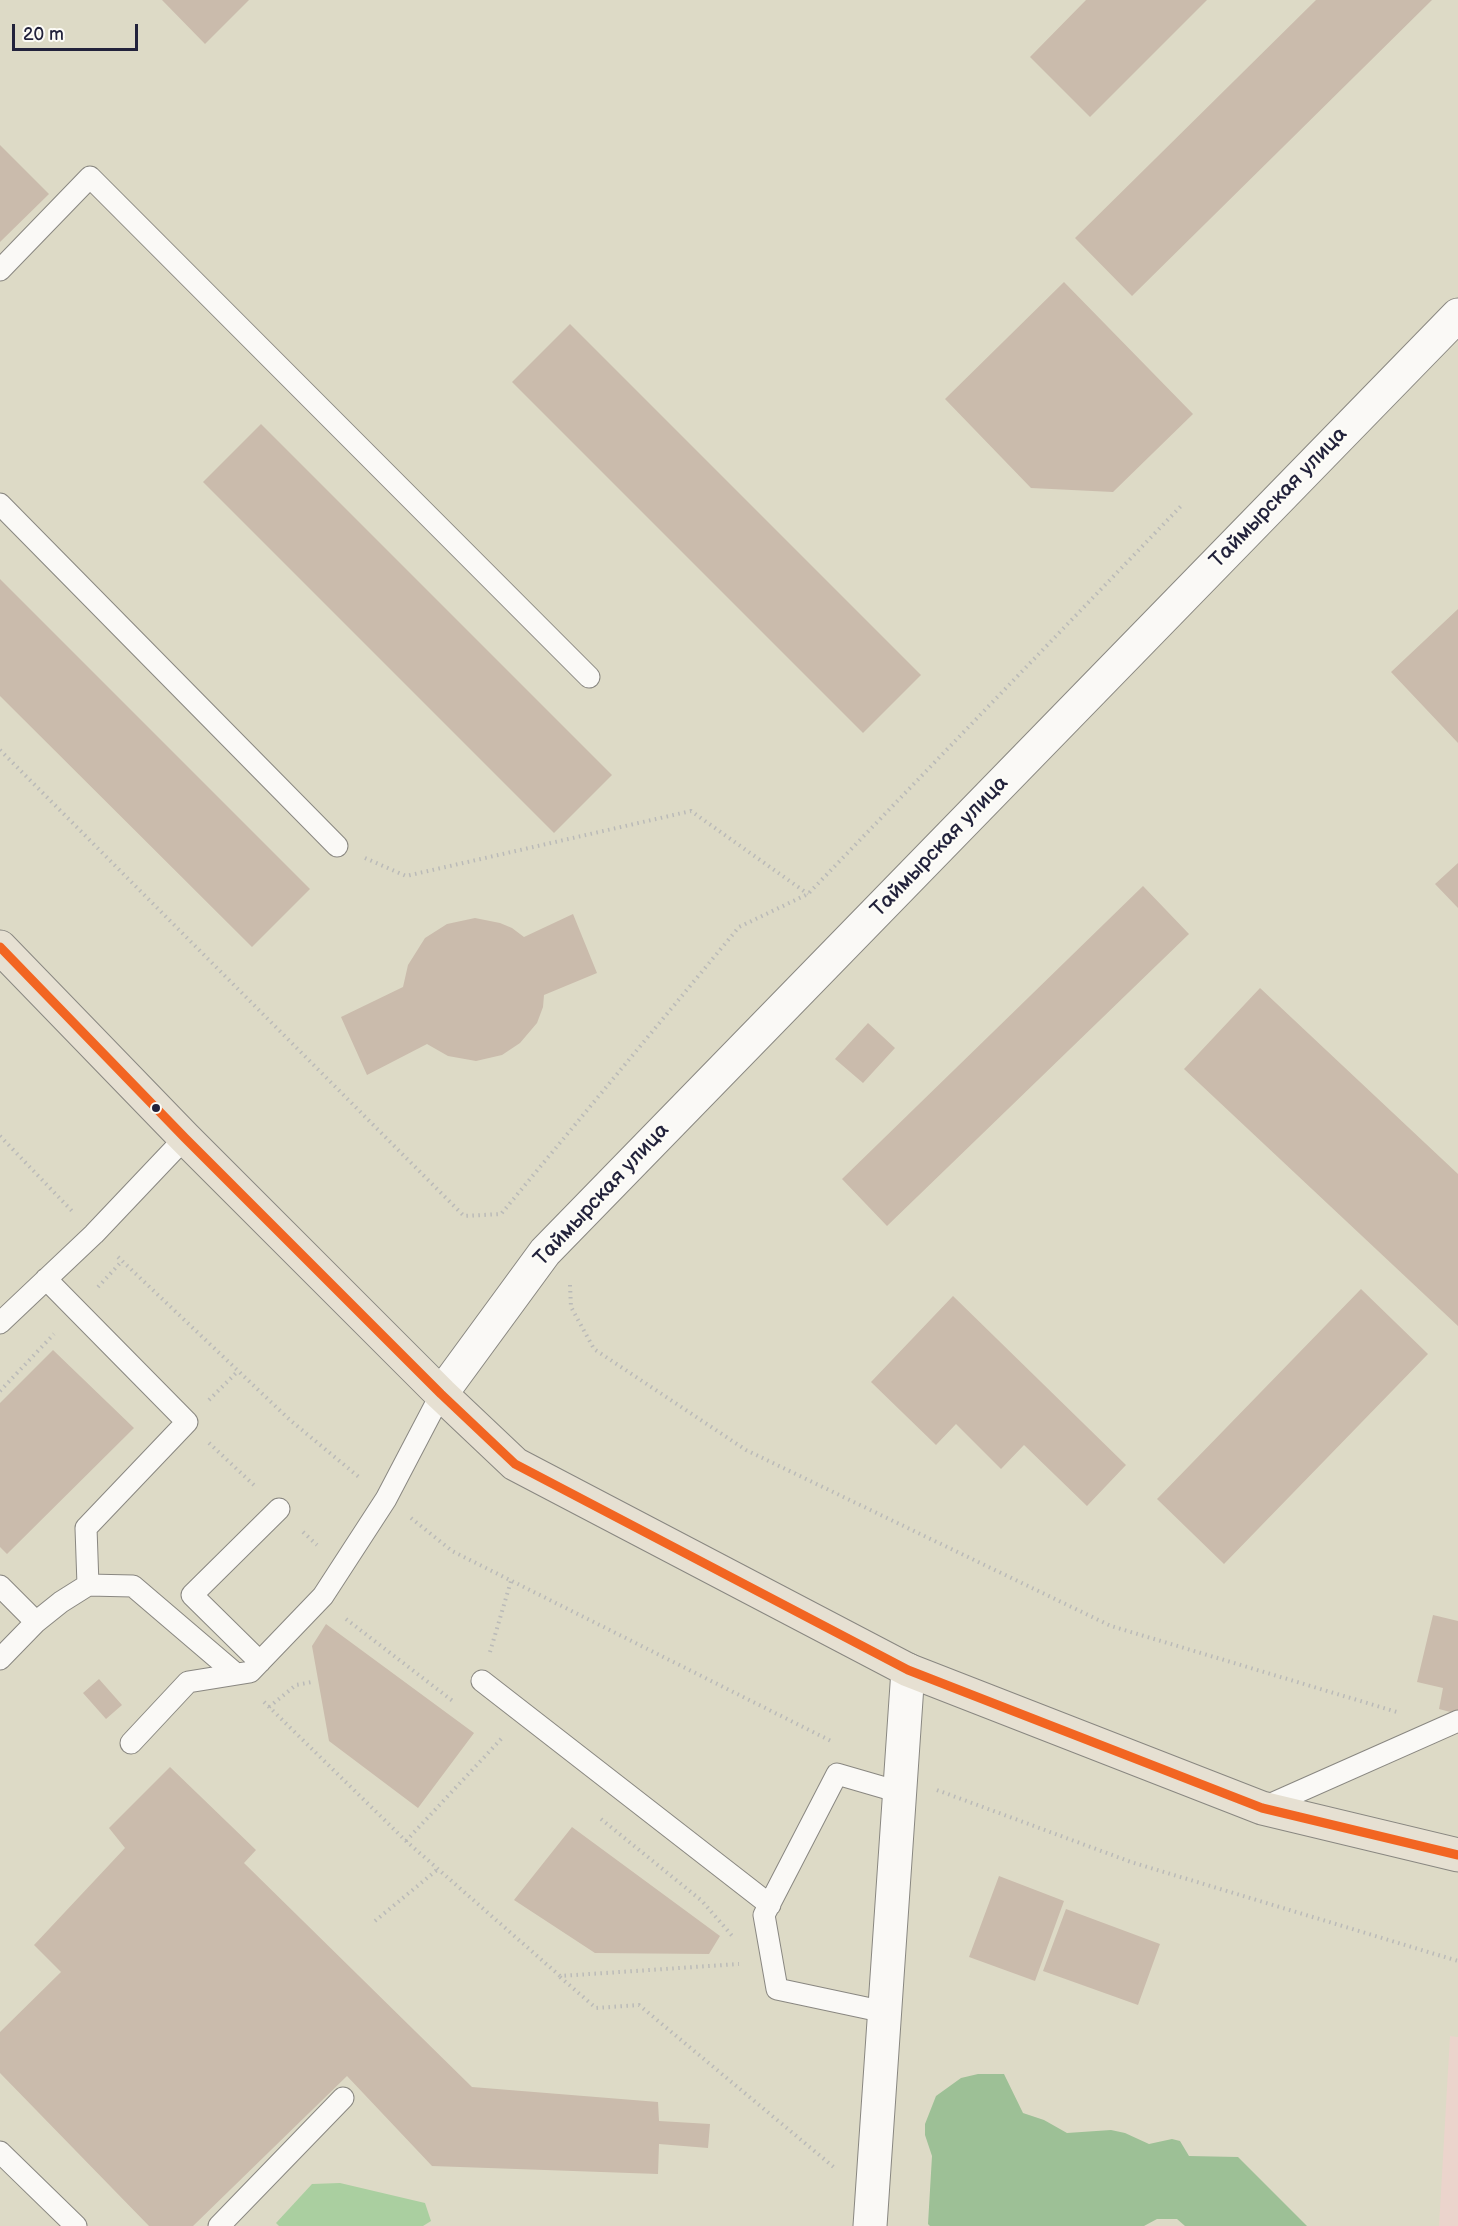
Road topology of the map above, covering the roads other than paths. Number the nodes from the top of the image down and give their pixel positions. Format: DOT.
graph roads {
  1 [pos="0,270"];
  2 [pos="1458,315"];
  3 [pos="0,504"];
  4 [pos="589,677"];
  5 [pos="337,846"];
  6 [pos="0,947"];
  7 [pos="185,1138"];
  8 [pos="46,1279"];
  9 [pos="0,1323"];
  10 [pos="441,1394"];
  11 [pos="279,1509"];
  12 [pos="88,1585"];
  13 [pos="0,1586"];
  14 [pos="36,1622"];
  15 [pos="0,1659"];
  16 [pos="260,1662"];
  17 [pos="908,1670"];
  18 [pos="236,1674"];
  19 [pos="482,1681"];
  20 [pos="1452,1724"];
  21 [pos="131,1743"];
  22 [pos="900,1784"];
  23 [pos="1262,1808"];
  24 [pos="1458,1855"];
  25 [pos="770,1905"];
  26 [pos="885,2012"];
  27 [pos="344,2098"];
  28 [pos="0,2152"];
  29 [pos="871,2212"];
  30 [pos="76,2226"];
  31 [pos="219,2226"];
  1 -- 4 [label="lane"];
  2 -- 10 [label="street, Таймырская улица"];
  3 -- 5 [label="lane"];
  6 -- 7 [label="main road"];
  7 -- 8 [label="lane"];
  7 -- 10 [label="main road"];
  8 -- 9 [label="lane"];
  8 -- 12 [label="lane"];
  10 -- 16 [label="lane"];
  10 -- 17 [label="main road"];
  11 -- 16 [label="lane"];
  12 -- 14 [label="lane"];
  12 -- 18 [label="lane"];
  13 -- 14 [label="lane"];
  14 -- 15 [label="lane"];
  16 -- 18 [label="lane"];
  17 -- 22 [label="street"];
  17 -- 23 [label="main road"];
  18 -- 21 [label="lane"];
  19 -- 25 [label="lane"];
  20 -- 23 [label="lane"];
  22 -- 25 [label="lane"];
  22 -- 26 [label="street"];
  23 -- 24 [label="main road"];
  25 -- 26 [label="lane"];
  26 -- 29 [label="street"];
  27 -- 31 [label="lane"];
  28 -- 30 [label="lane"];
}
